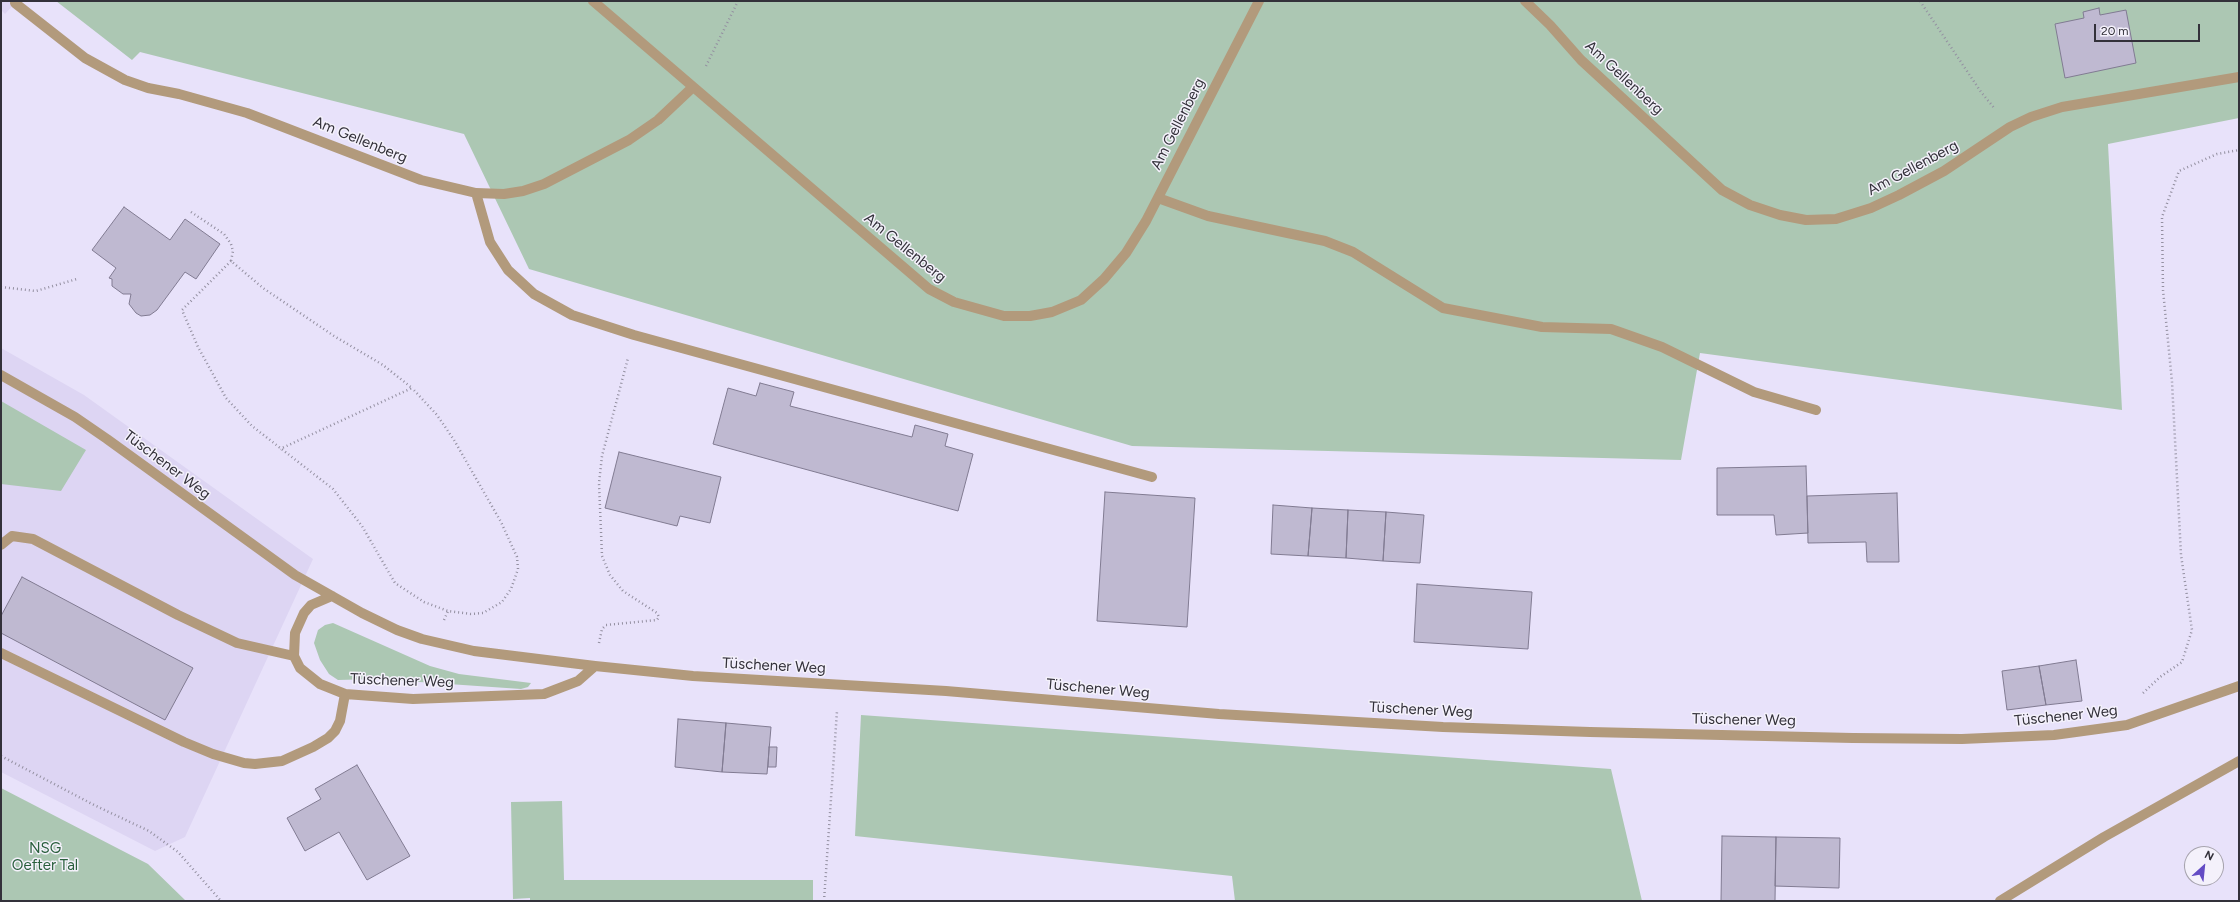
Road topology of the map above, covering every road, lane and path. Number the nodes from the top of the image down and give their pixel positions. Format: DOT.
graph roads {
  1 [pos="593,1"];
  2 [pos="738,1"];
  3 [pos="1259,1"];
  4 [pos="1525,1"];
  5 [pos="1920,1"];
  6 [pos="15,3"];
  7 [pos="2239,77"];
  8 [pos="693,87"];
  9 [pos="2010,126"];
  10 [pos="2239,150"];
  11 [pos="476,193"];
  12 [pos="1158,198"];
  13 [pos="191,212"];
  14 [pos="231,261"];
  15 [pos="77,279"];
  16 [pos="1,287"];
  17 [pos="634,335"];
  18 [pos="1,375"];
  19 [pos="412,388"];
  20 [pos="1816,410"];
  21 [pos="280,449"];
  22 [pos="1152,477"];
  23 [pos="1,545"];
  24 [pos="332,596"];
  25 [pos="599,646"];
  26 [pos="1,653"];
  27 [pos="294,656"];
  28 [pos="595,666"];
  29 [pos="2239,686"];
  30 [pos="345,694"];
  31 [pos="837,711"];
  32 [pos="2141,721"];
  33 [pos="1,756"];
  34 [pos="2239,761"];
  35 [pos="221,901"];
  36 [pos="824,901"];
  37 [pos="2000,901"];
  1 -- 8 [label="street, Am Gellenberg"];
  2 -- 8 [label="path"];
  3 -- 12 [label="street, Am Gellenberg"];
  4 -- 9 [label="street, Am Gellenberg"];
  5 -- 9 [label="path"];
  6 -- 11 [label="street, Am Gellenberg"];
  7 -- 9 [label="street, Am Gellenberg"];
  8 -- 11 [label="street, Am Gellenberg"];
  8 -- 12 [label="street, Am Gellenberg"];
  10 -- 32 [label="path"];
  11 -- 17 [label="street"];
  12 -- 20 [label="street"];
  13 -- 14 [label="path"];
  14 -- 19 [label="path"];
  14 -- 21 [label="path"];
  15 -- 16 [label="path"];
  17 -- 22 [label="street"];
  17 -- 25 [label="path"];
  18 -- 24 [label="street, Tüschener Weg"];
  19 -- 21 [label="path"];
  19 -- 21 [label="path"];
  23 -- 27 [label="street"];
  24 -- 27 [label="street"];
  24 -- 28 [label="street, Tüschener Weg"];
  26 -- 30 [label="street"];
  27 -- 30 [label="street, Tüschener Weg"];
  28 -- 30 [label="street, Tüschener Weg"];
  28 -- 32 [label="street, Tüschener Weg"];
  29 -- 32 [label="street, Tüschener Weg"];
  31 -- 36 [label="path"];
  33 -- 35 [label="path"];
  34 -- 37 [label="street"];
}
